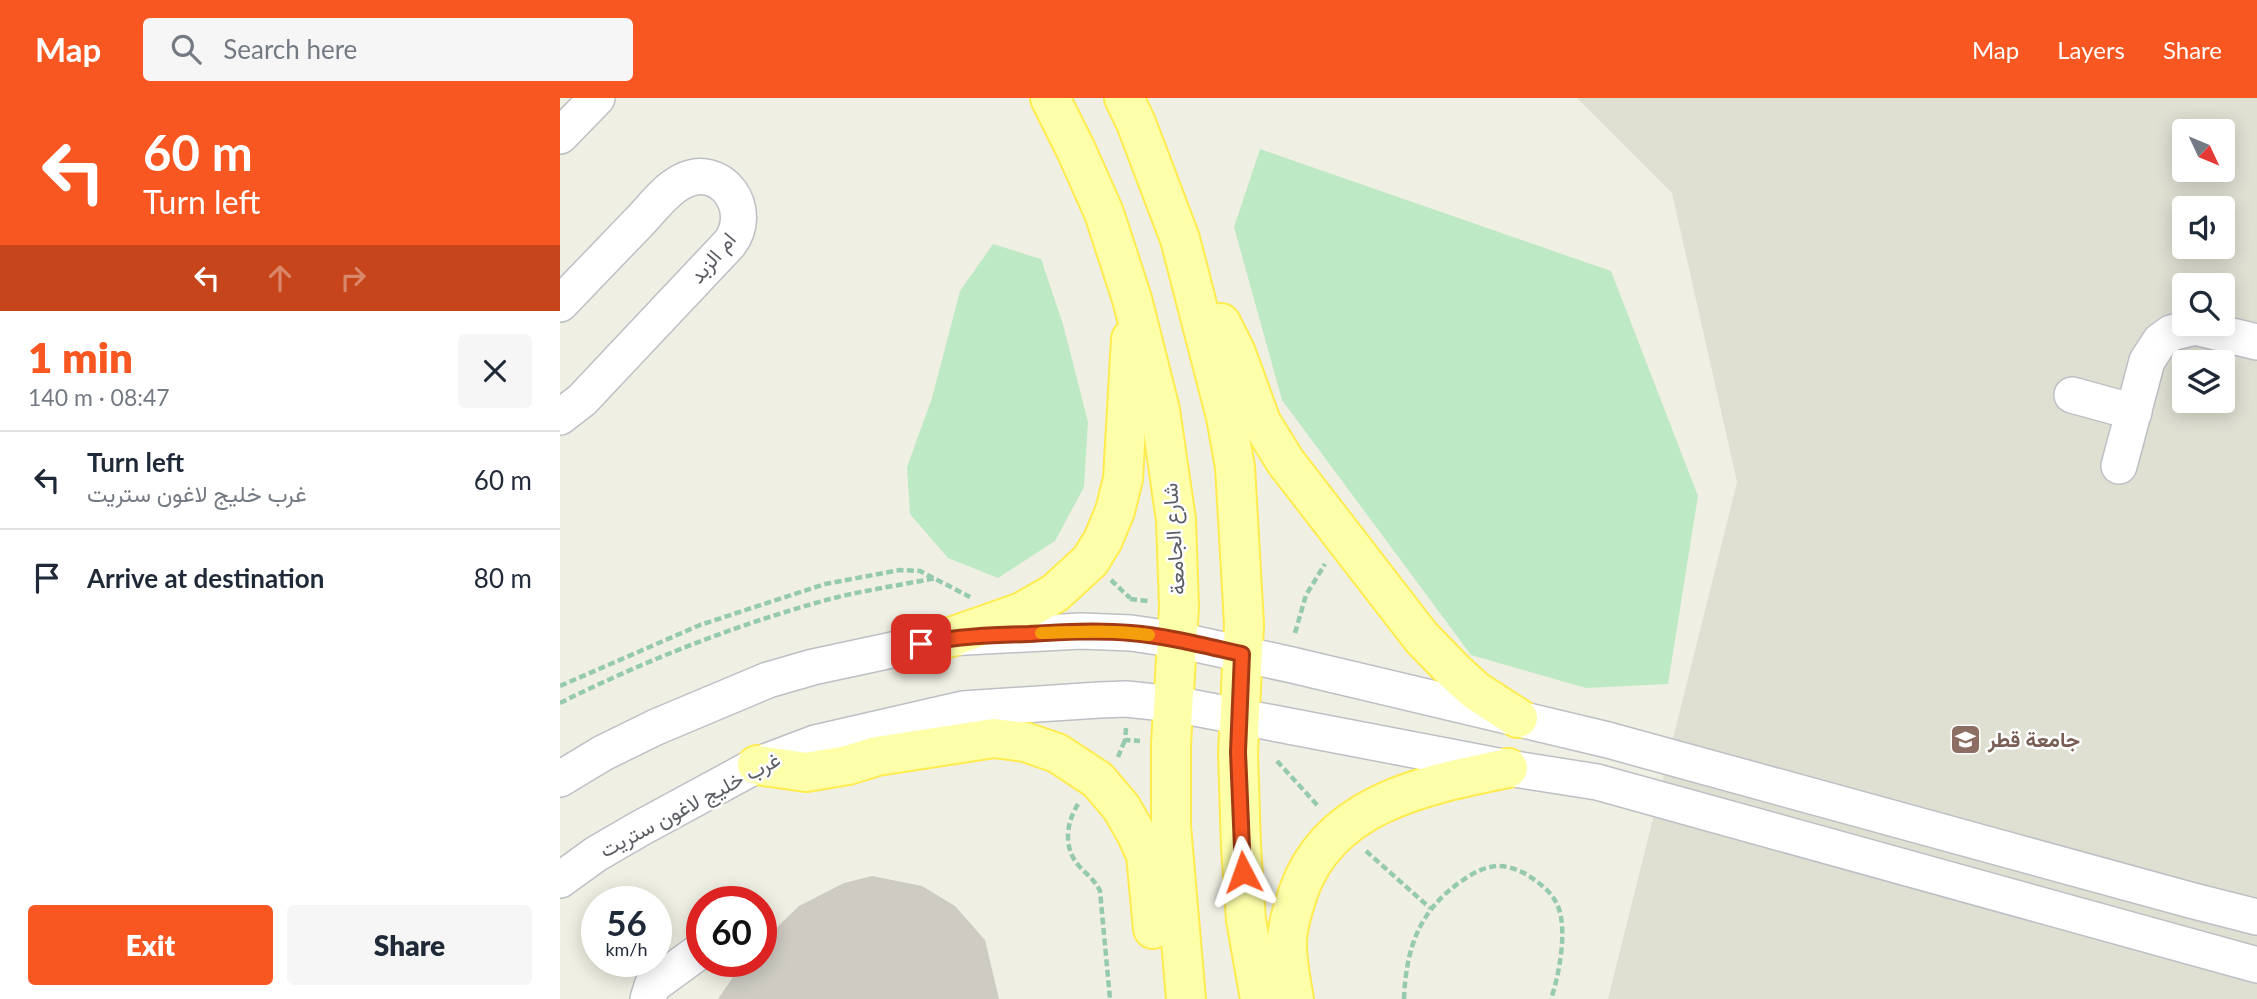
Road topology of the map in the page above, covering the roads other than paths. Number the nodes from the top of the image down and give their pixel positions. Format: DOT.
graph roads {
  1 [pos="597,98"];
  2 [pos="1050,98"];
  3 [pos="1124,98"];
  4 [pos="560,136"];
  5 [pos="1193,287"];
  6 [pos="1132,299"];
  7 [pos="560,304"];
  8 [pos="2257,342"];
  9 [pos="2071,395"];
  10 [pos="2134,412"];
  11 [pos="560,417"];
  12 [pos="2119,466"];
  13 [pos="948,638"];
  14 [pos="1178,640"];
  15 [pos="1242,654"];
  16 [pos="1174,704"];
  17 [pos="1240,716"];
  18 [pos="1518,718"];
  19 [pos="1666,755"];
  20 [pos="757,765"];
  21 [pos="1508,768"];
  22 [pos="560,779"];
  23 [pos="1655,798"];
  24 [pos="560,880"];
  25 [pos="2204,904"];
  26 [pos="2257,907"];
  27 [pos="2257,917"];
  28 [pos="2179,944"];
  29 [pos="2214,953"];
  30 [pos="2257,955"];
  31 [pos="686,963"];
  32 [pos="2257,965"];
  33 [pos="2257,984"];
  34 [pos="645,995"];
  35 [pos="1173,999"];
  36 [pos="1186,999"];
  37 [pos="1261,999"];
  38 [pos="1294,999"];
  1 -- 4 [label="street"];
  2 -- 6 [label="main road, شارع الجامعة"];
  3 -- 5 [label="main road"];
  5 -- 15 [label="main road"];
  5 -- 18 [label="main road"];
  6 -- 13 [label="main road"];
  6 -- 14 [label="main road, شارع الجامعة"];
  7 -- 11 [label="street, ام الزبد"];
  8 -- 10 [label="street"];
  9 -- 10 [label="street"];
  10 -- 12 [label="street"];
  13 -- 14 [label="street"];
  13 -- 22 [label="street"];
  14 -- 15 [label="street"];
  14 -- 16 [label="main road, شارع الجامعة"];
  15 -- 17 [label="main road"];
  15 -- 18 [label="street"];
  16 -- 17 [label="street, غرب خليج لاغون ستريت"];
  16 -- 20 [label="street, غرب خليج لاغون ستريت"];
  16 -- 36 [label="main road, شارع الجامعة"];
  17 -- 21 [label="street, غرب خليج لاغون ستريت"];
  17 -- 37 [label="main road"];
  18 -- 19 [label="street"];
  19 -- 23 [label="street"];
  19 -- 25 [label="street"];
  20 -- 24 [label="street, غرب خليج لاغون ستريت"];
  20 -- 35 [label="main road"];
  21 -- 23 [label="street, غرب خليج لاغون ستريت"];
  21 -- 38 [label="main road"];
  23 -- 28 [label="street, غرب خليج لاغون ستريت"];
  25 -- 26 [label="street"];
  25 -- 27 [label="street"];
  25 -- 28 [label="street"];
  28 -- 29 [label="street, غرب خليج لاغون ستريت"];
  29 -- 30 [label="street"];
  29 -- 32 [label="street"];
  29 -- 33 [label="street"];
  31 -- 34 [label="street"];
}
